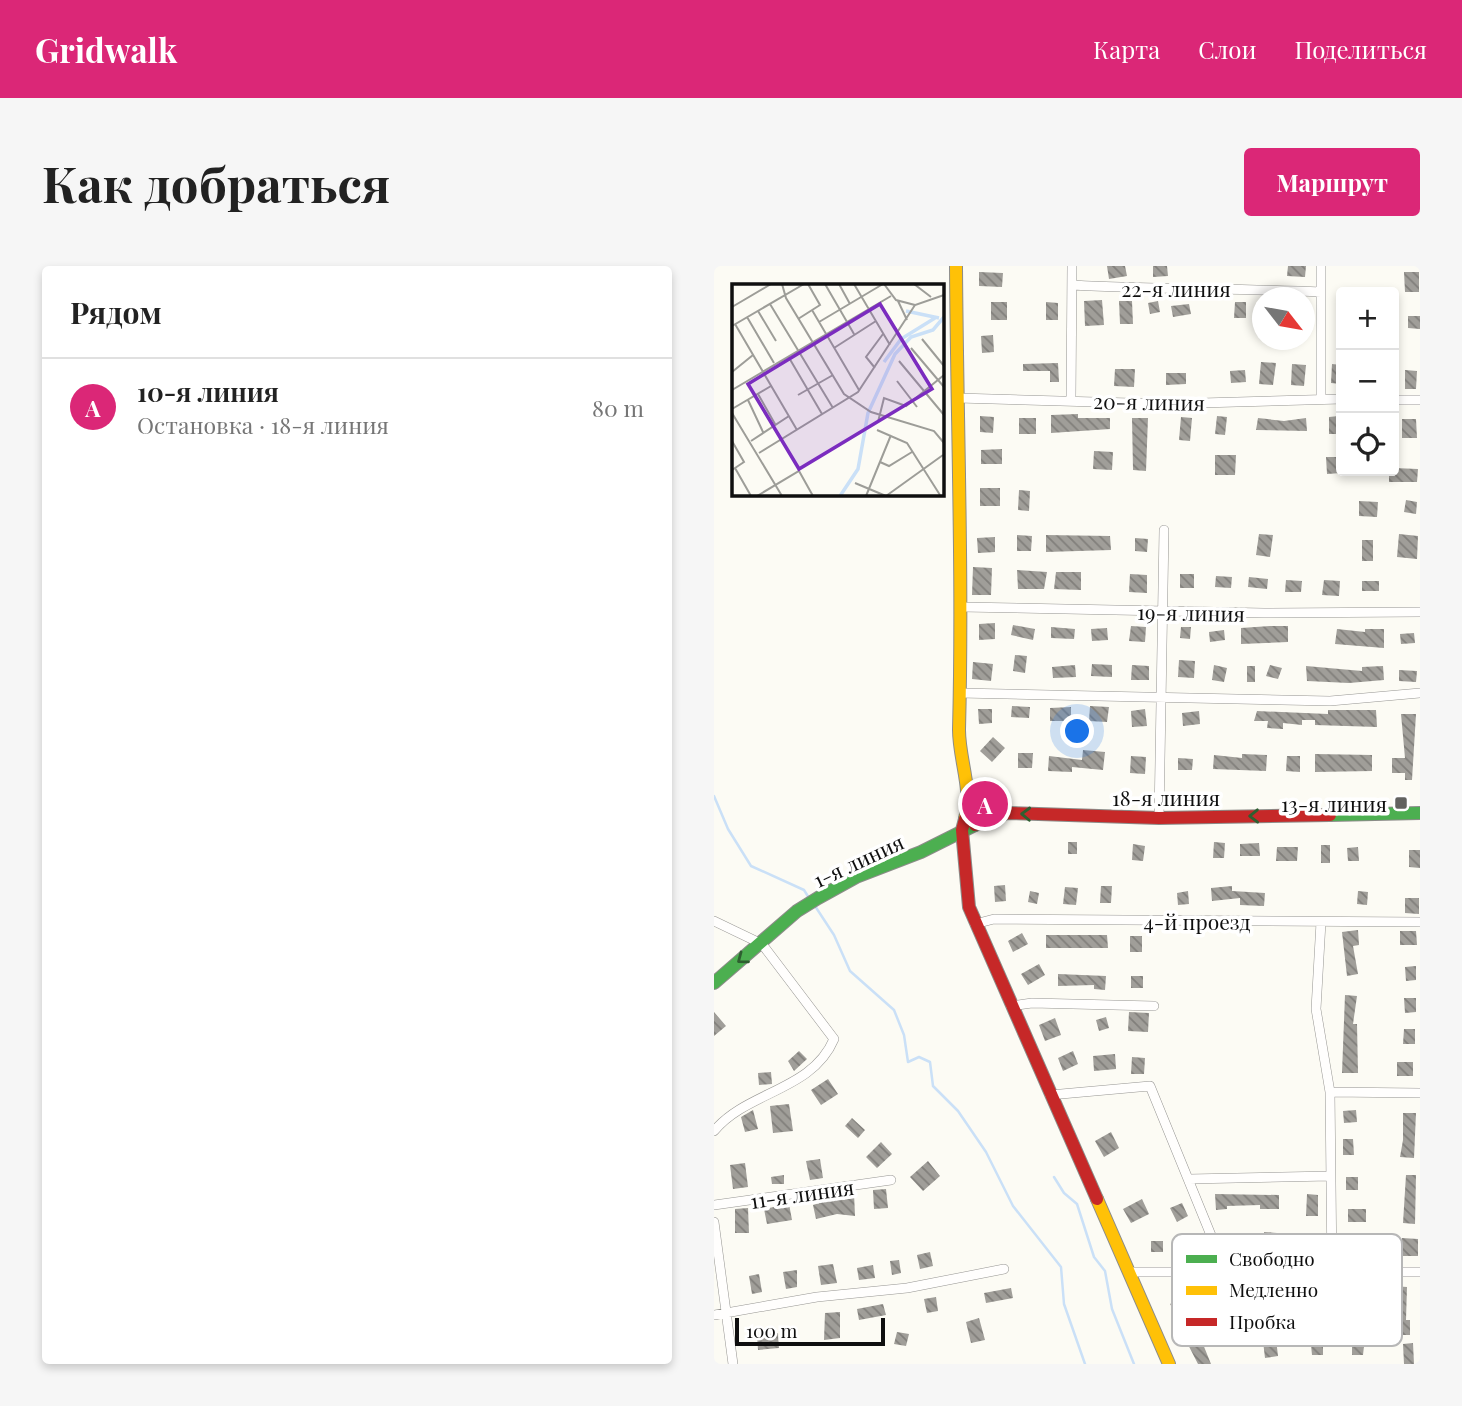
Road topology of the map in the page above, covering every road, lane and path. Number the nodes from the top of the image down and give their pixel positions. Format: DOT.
graph roads {
  1 [pos="956,266"];
  2 [pos="1072,266"];
  3 [pos="1321,266"];
  4 [pos="1073,285"];
  5 [pos="1321,292"];
  6 [pos="958,398"];
  7 [pos="1071,399"];
  8 [pos="1321,399"];
  9 [pos="1336,399"];
  10 [pos="1399,400"];
  11 [pos="1420,400"];
  12 [pos="1164,530"];
  13 [pos="962,607"];
  14 [pos="1164,611"];
  15 [pos="1420,612"];
  16 [pos="960,693"];
  17 [pos="1420,693"];
  18 [pos="1164,696"];
  19 [pos="1420,813"];
  20 [pos="1159,818"];
  21 [pos="962,830"];
  22 [pos="922,852"];
  23 [pos="714,921"];
  24 [pos="1321,922"];
  25 [pos="1420,922"];
  26 [pos="975,924"];
  27 [pos="762,944"];
  28 [pos="714,983"];
  29 [pos="1011,1006"];
  30 [pos="1154,1006"];
  31 [pos="1330,1092"];
  32 [pos="1420,1093"];
  33 [pos="1050,1095"];
  34 [pos="714,1131"];
  35 [pos="1330,1176"];
  36 [pos="1189,1179"];
  37 [pos="891,1180"];
  38 [pos="714,1205"];
  39 [pos="714,1222"];
  40 [pos="1211,1234"];
  41 [pos="1331,1234"];
  42 [pos="1004,1269"];
  43 [pos="1131,1272"];
  44 [pos="1172,1272"];
  45 [pos="1402,1272"];
  46 [pos="1420,1272"];
  47 [pos="719,1314"];
  48 [pos="733,1364"];
  49 [pos="1169,1364"];
  1 -- 6 [label="street"];
  2 -- 4 [label="street"];
  3 -- 5 [label="street"];
  4 -- 5 [label="street, 22-я линия"];
  4 -- 7 [label="street"];
  5 -- 8 [label="street"];
  6 -- 7 [label="street, 20-я линия"];
  6 -- 13 [label="street"];
  7 -- 8 [label="street, 20-я линия"];
  8 -- 9 [label="street, 20-я линия"];
  10 -- 11 [label="street"];
  12 -- 14 [label="street"];
  13 -- 14 [label="street, 19-я линия"];
  13 -- 16 [label="street"];
  14 -- 15 [label="street, 19-я линия"];
  14 -- 18 [label="street"];
  16 -- 18 [label="street"];
  16 -- 21 [label="street"];
  17 -- 18 [label="street"];
  18 -- 20 [label="street"];
  19 -- 20 [label="street, 18-я линия, one-way"];
  20 -- 21 [label="street, 18-я линия, one-way"];
  21 -- 22 [label="street, 18-я линия"];
  21 -- 26 [label="street"];
  22 -- 27 [label="street, 1-я линия"];
  23 -- 27 [label="street"];
  24 -- 25 [label="street, 4-й проезд"];
  24 -- 26 [label="street, 4-й проезд"];
  24 -- 31 [label="street"];
  26 -- 29 [label="street"];
  27 -- 28 [label="street, 1-я линия, one-way"];
  27 -- 34 [label="street"];
  29 -- 30 [label="street"];
  29 -- 33 [label="street"];
  31 -- 32 [label="street"];
  31 -- 35 [label="street"];
  33 -- 36 [label="street"];
  33 -- 43 [label="street"];
  35 -- 36 [label="street"];
  35 -- 41 [label="street"];
  36 -- 40 [label="street"];
  37 -- 38 [label="street, 11-я линия"];
  39 -- 47 [label="street"];
  42 -- 47 [label="street"];
  43 -- 44 [label="street"];
  43 -- 49 [label="street"];
  45 -- 46 [label="street"];
  47 -- 48 [label="street"];
}
